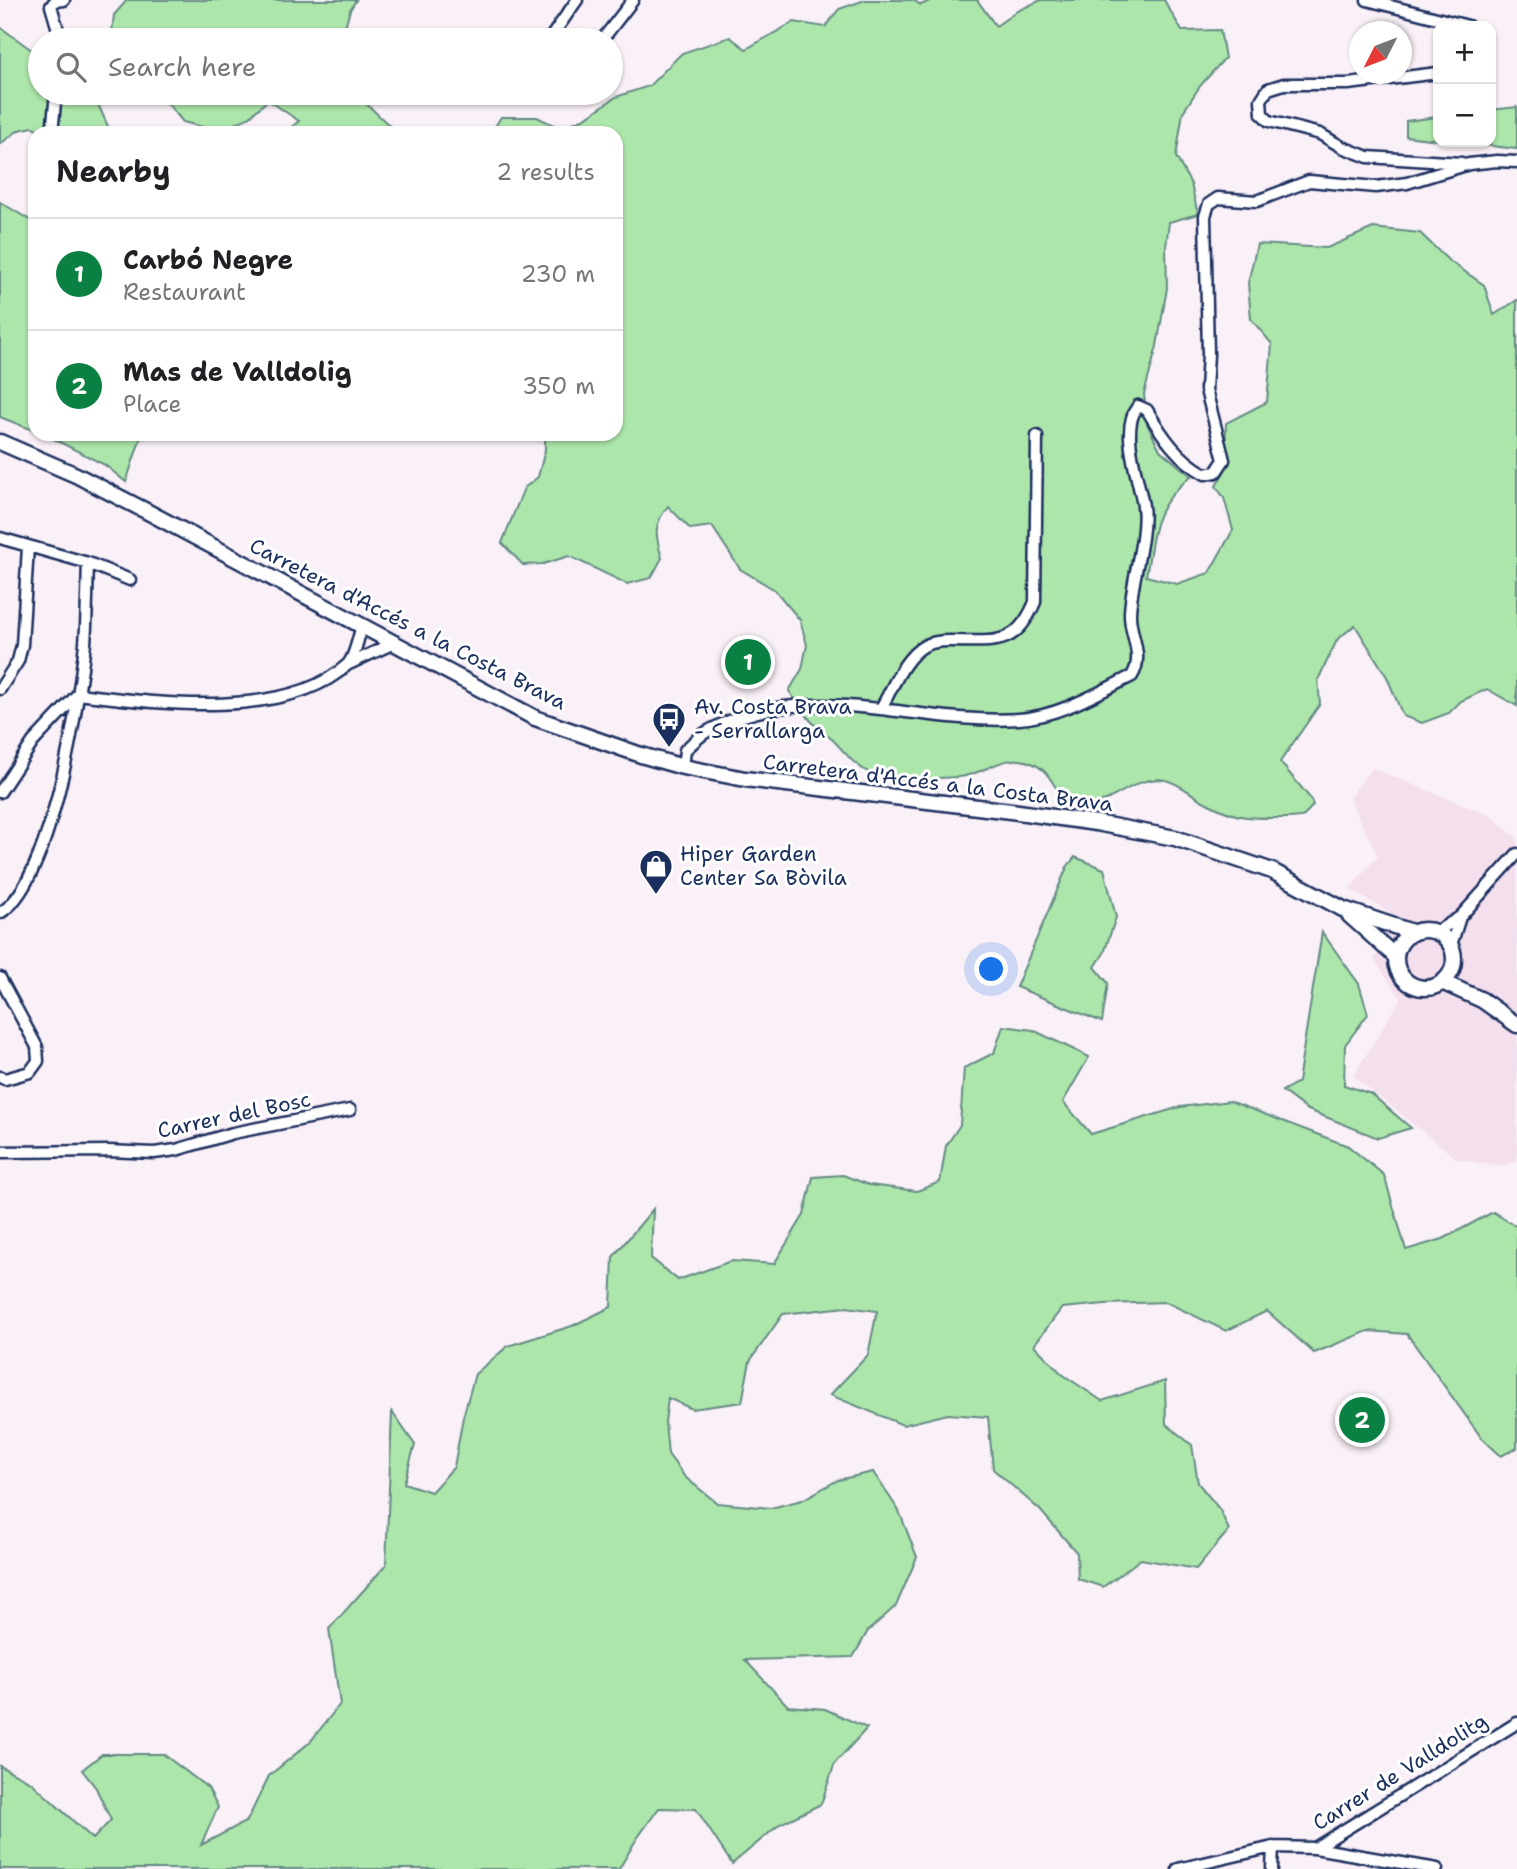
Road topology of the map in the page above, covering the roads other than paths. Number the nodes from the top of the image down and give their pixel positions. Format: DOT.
graph roads {
  1 [pos="64,0"];
  2 [pos="577,0"];
  3 [pos="633,0"];
  4 [pos="1367,0"];
  5 [pos="1449,21"];
  6 [pos="57,28"];
  7 [pos="557,28"];
  8 [pos="611,28"];
  9 [pos="1433,74"];
  10 [pos="55,105"];
  11 [pos="53,126"];
  12 [pos="1517,162"];
  13 [pos="1469,164"];
  14 [pos="1037,436"];
  15 [pos="0,442"];
  16 [pos="0,538"];
  17 [pos="28,547"];
  18 [pos="88,563"];
  19 [pos="130,580"];
  20 [pos="362,626"];
  21 [pos="394,643"];
  22 [pos="349,664"];
  23 [pos="0,689"];
  24 [pos="78,694"];
  25 [pos="881,708"];
  26 [pos="683,767"];
  27 [pos="0,792"];
  28 [pos="1517,854"];
  29 [pos="1343,909"];
  30 [pos="0,913"];
  31 [pos="1460,917"];
  32 [pos="1412,932"];
  33 [pos="1436,932"];
  34 [pos="1451,945"];
  35 [pos="1396,957"];
  36 [pos="1453,964"];
  37 [pos="0,978"];
  38 [pos="1442,982"];
  39 [pos="1482,1000"];
  40 [pos="1517,1025"];
  41 [pos="0,1077"];
  42 [pos="350,1110"];
  43 [pos="0,1153"];
  44 [pos="1517,1723"];
  45 [pos="1273,1847"];
  46 [pos="1315,1848"];
  47 [pos="1392,1865"];
  48 [pos="1178,1869"];
  49 [pos="1272,1869"];
  50 [pos="1437,1869"];
  1 -- 6 [label="street"];
  2 -- 7 [label="street"];
  3 -- 8 [label="street"];
  4 -- 5 [label="street"];
  9 -- 13 [label="street"];
  10 -- 11 [label="street"];
  12 -- 13 [label="street"];
  13 -- 25 [label="street"];
  14 -- 25 [label="street"];
  15 -- 20 [label="main road, Carretera d'Accés a la Costa Brava"];
  16 -- 17 [label="street"];
  17 -- 18 [label="street"];
  17 -- 23 [label="street"];
  18 -- 19 [label="street"];
  18 -- 24 [label="street"];
  20 -- 21 [label="main road, Carretera d'Accés a la Costa Brava"];
  20 -- 22 [label="street"];
  21 -- 22 [label="street"];
  21 -- 26 [label="main road, Carretera d'Accés a la Costa Brava"];
  22 -- 24 [label="street"];
  24 -- 27 [label="street"];
  24 -- 30 [label="street"];
  25 -- 26 [label="street"];
  26 -- 29 [label="main road, Carretera d'Accés a la Costa Brava"];
  28 -- 31 [label="street"];
  29 -- 32 [label="main road, Carretera d'Accés a la Costa Brava"];
  29 -- 35 [label="main road, Carretera d'Accés a la Costa Brava"];
  31 -- 33 [label="street"];
  31 -- 34 [label="street"];
  32 -- 33 [label="main road"];
  32 -- 35 [label="main road"];
  33 -- 34 [label="main road"];
  34 -- 36 [label="main road"];
  35 -- 38 [label="main road"];
  36 -- 38 [label="main road"];
  36 -- 39 [label="main road"];
  37 -- 41 [label="street"];
  38 -- 39 [label="main road"];
  39 -- 40 [label="main road"];
  42 -- 43 [label="street, Carrer del Bosc"];
  44 -- 46 [label="street, Carrer de Valldolitg"];
  45 -- 46 [label="street, Carrer de Valldolitg"];
  45 -- 48 [label="street, Carrer de Valldolitg"];
  45 -- 49 [label="street"];
  46 -- 47 [label="street"];
  47 -- 50 [label="street"];
}
